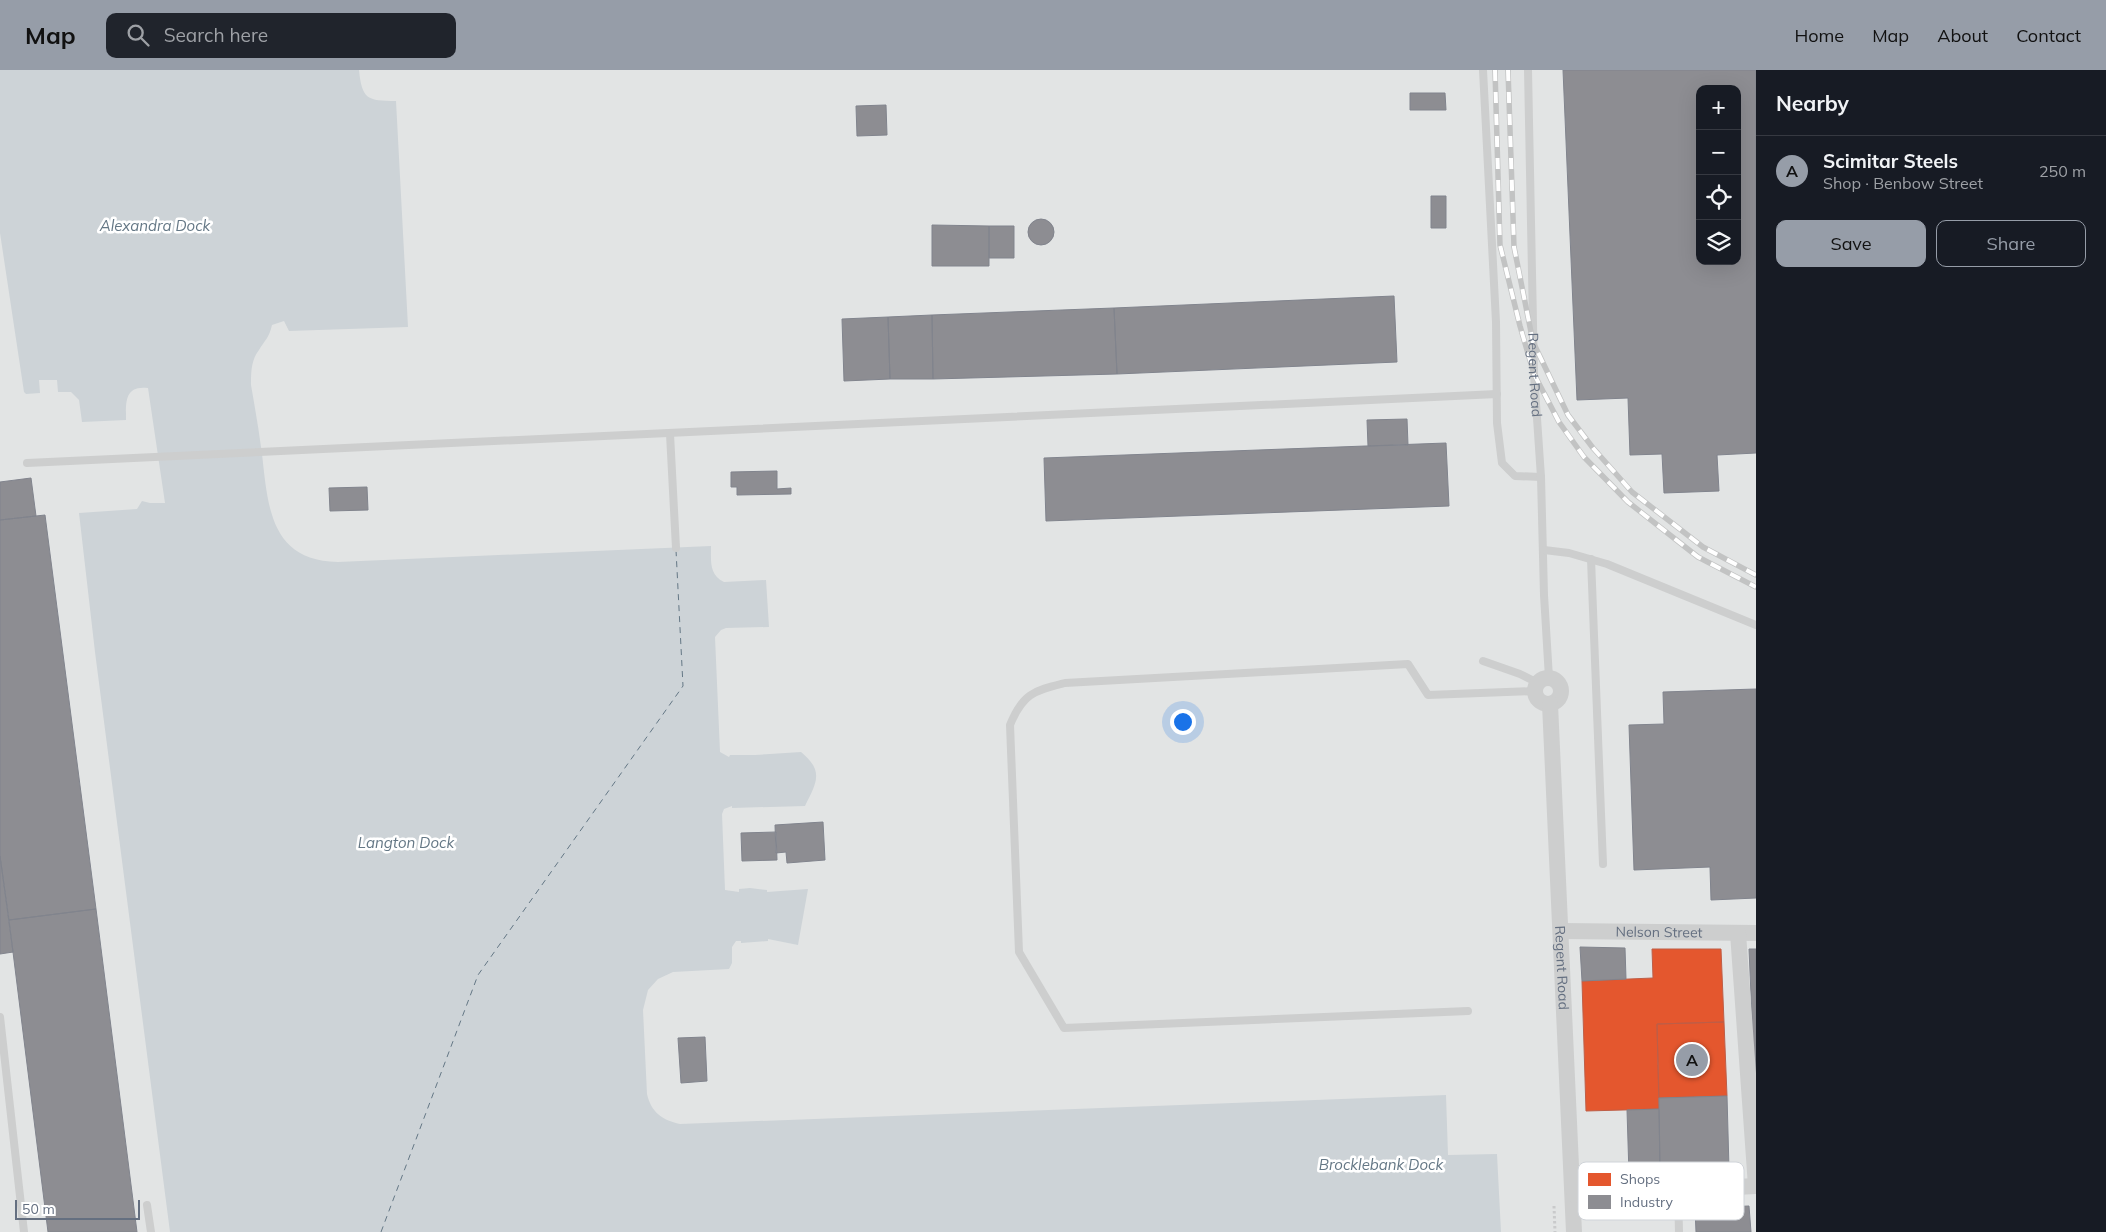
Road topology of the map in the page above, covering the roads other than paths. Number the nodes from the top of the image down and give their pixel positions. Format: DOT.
graph roads {
  1 [pos="1483,70"];
  2 [pos="1528,70"];
  3 [pos="1497,394"];
  4 [pos="670,434"];
  5 [pos="27,463"];
  6 [pos="1541,477"];
  7 [pos="676,548"];
  8 [pos="1544,550"];
  9 [pos="1591,559"];
  10 [pos="1756,625"];
  11 [pos="1483,661"];
  12 [pos="1541,684"];
  13 [pos="1550,704"];
  14 [pos="1603,864"];
  15 [pos="1561,931"];
  16 [pos="1738,933"];
  17 [pos="1756,933"];
  18 [pos="1468,1011"];
  19 [pos="0,1017"];
  20 [pos="1756,1186"];
  21 [pos="1574,1195"];
  22 [pos="1578,1195"];
  23 [pos="147,1205"];
  24 [pos="24,1232"];
  25 [pos="150,1232"];
  26 [pos="1574,1232"];
  1 -- 3 [label="lane"];
  2 -- 6 [label="lane, Regent Road"];
  3 -- 4 [label="lane"];
  3 -- 6 [label="lane"];
  4 -- 5 [label="lane"];
  4 -- 7 [label="lane"];
  6 -- 8 [label="lane, Regent Road"];
  8 -- 9 [label="lane"];
  8 -- 12 [label="lane, Regent Road"];
  9 -- 10 [label="lane"];
  9 -- 14 [label="lane"];
  11 -- 12 [label="lane"];
  12 -- 13 [label="street"];
  12 -- 13 [label="street"];
  12 -- 18 [label="lane"];
  13 -- 15 [label="street, Regent Road"];
  15 -- 16 [label="street, Nelson Street"];
  15 -- 21 [label="street, Regent Road"];
  16 -- 17 [label="street, Nelson Street"];
  16 -- 20 [label="street"];
  19 -- 24 [label="lane"];
  21 -- 22 [label="street"];
  21 -- 26 [label="street, Regent Road"];
  23 -- 25 [label="lane"];
}
